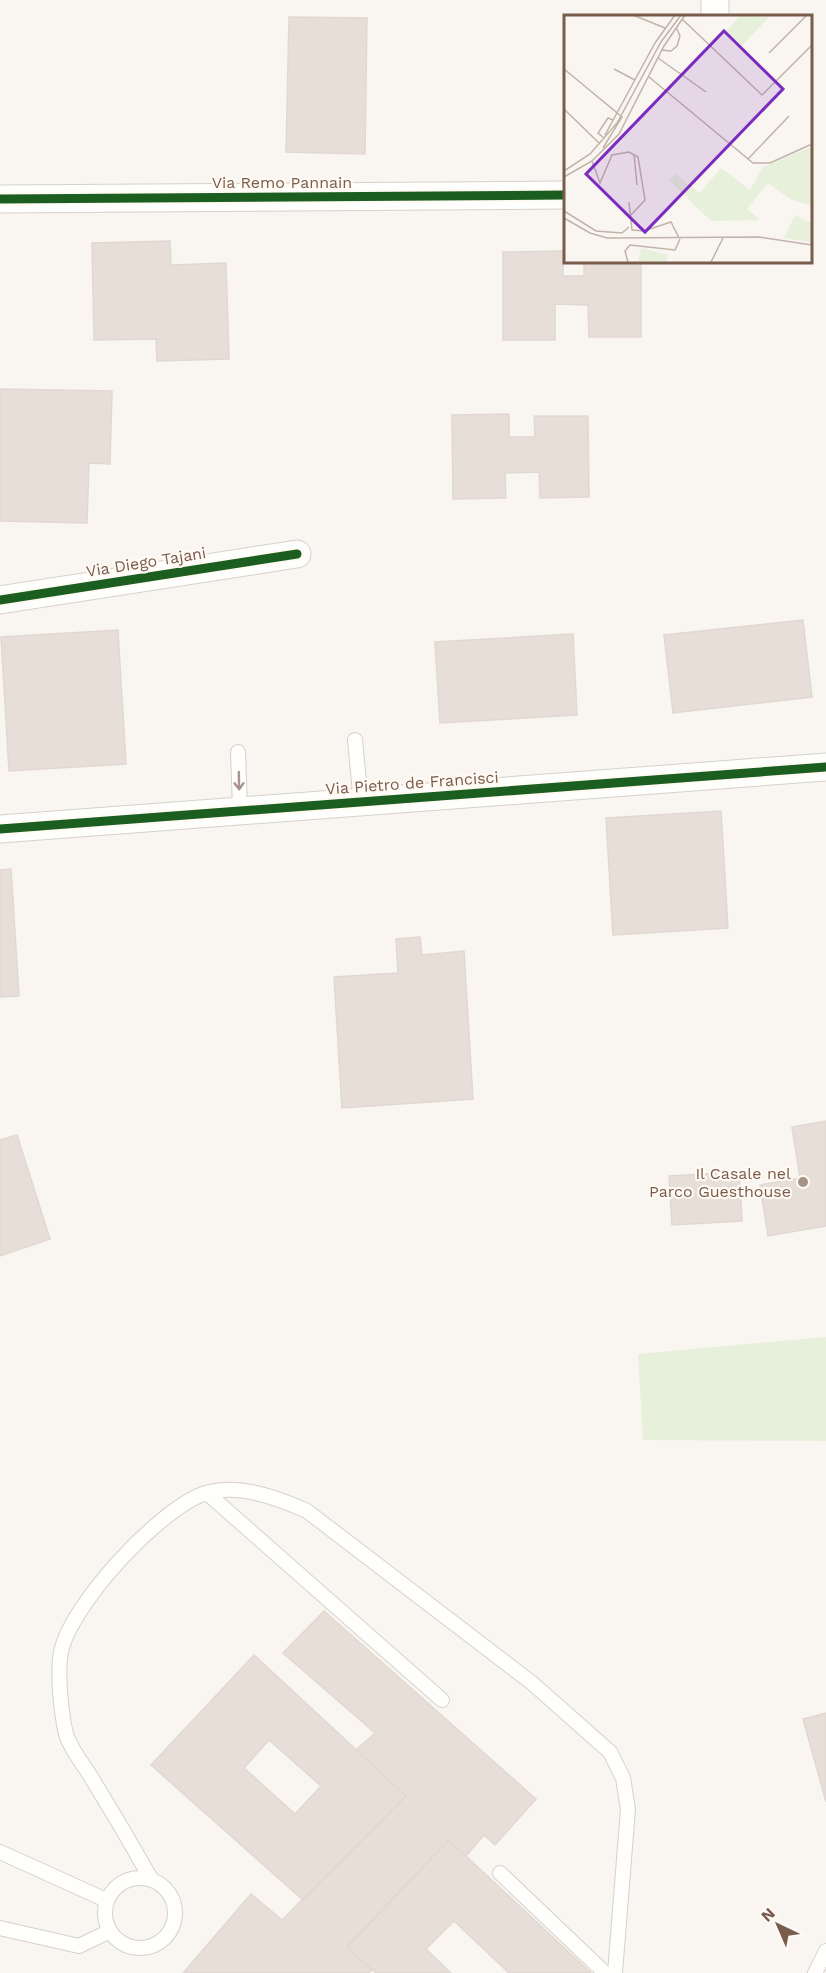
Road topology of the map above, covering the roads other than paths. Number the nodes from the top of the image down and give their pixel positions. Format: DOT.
graph roads {
  1 [pos="564,195"];
  2 [pos="0,199"];
  3 [pos="297,554"];
  4 [pos="0,600"];
  5 [pos="355,740"];
  6 [pos="238,752"];
  7 [pos="826,766"];
  8 [pos="361,803"];
  9 [pos="240,809"];
  10 [pos="0,829"];
  11 [pos="207,1493"];
  12 [pos="442,1700"];
  13 [pos="0,1852"];
  14 [pos="500,1873"];
  15 [pos="151,1879"];
  16 [pos="106,1900"];
  17 [pos="0,1928"];
  18 [pos="110,1931"];
  19 [pos="826,1951"];
  20 [pos="605,1973"];
  21 [pos="615,1973"];
  22 [pos="815,1973"];
  1 -- 2 [label="street, Via Remo Pannain"];
  3 -- 4 [label="street, Via Diego Tajani"];
  5 -- 8 [label="lane"];
  6 -- 9 [label="lane, one-way"];
  7 -- 8 [label="street, Via Pietro de Francisci"];
  8 -- 9 [label="street, Via Pietro de Francisci"];
  9 -- 10 [label="street, Via Pietro de Francisci"];
  11 -- 12 [label="lane"];
  11 -- 15 [label="lane"];
  11 -- 21 [label="lane"];
  13 -- 16 [label="lane"];
  14 -- 20 [label="lane"];
  15 -- 16 [label="lane"];
  15 -- 18 [label="lane"];
  16 -- 18 [label="lane"];
  17 -- 18 [label="lane"];
  19 -- 22 [label="lane"];
}
